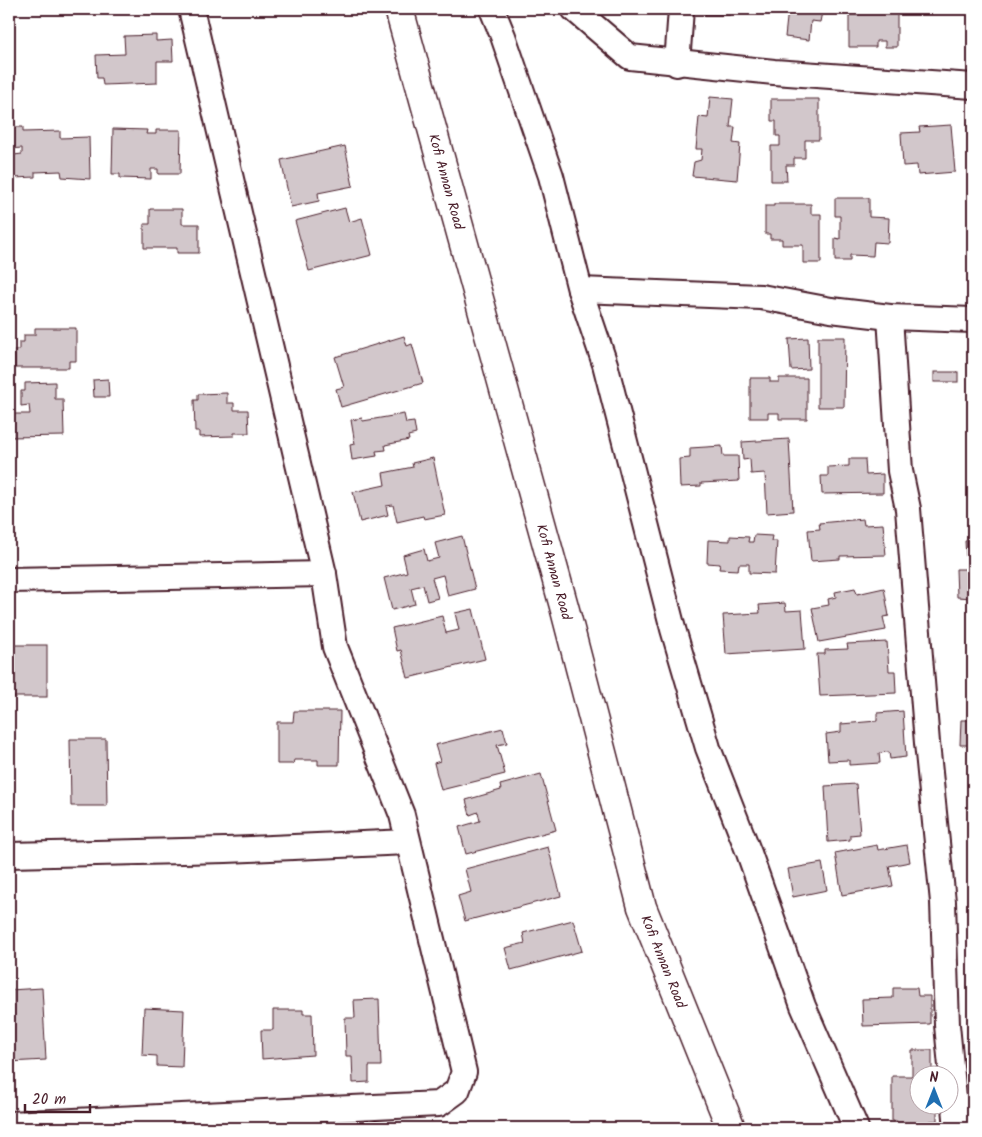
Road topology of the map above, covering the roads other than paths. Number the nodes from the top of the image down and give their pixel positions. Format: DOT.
graph roads {
  1 [pos="191,9"];
  2 [pos="399,9"];
  3 [pos="492,9"];
  4 [pos="574,9"];
  5 [pos="681,9"];
  6 [pos="677,64"];
  7 [pos="973,86"];
  8 [pos="580,290"];
  9 [pos="890,317"];
  10 [pos="973,320"];
  11 [pos="324,574"];
  12 [pos="9,580"];
  13 [pos="408,842"];
  14 [pos="9,855"];
  15 [pos="9,1124"];
  16 [pos="731,1128"];
  17 [pos="856,1128"];
  18 [pos="957,1128"];
  1 -- 11 [label="street"];
  2 -- 16 [label="main road, Kofi Annan Road"];
  3 -- 8 [label="street"];
  4 -- 6 [label="street"];
  5 -- 6 [label="street"];
  6 -- 7 [label="street"];
  8 -- 9 [label="street"];
  8 -- 17 [label="street"];
  9 -- 10 [label="street"];
  9 -- 18 [label="street"];
  11 -- 12 [label="street"];
  11 -- 13 [label="street"];
  13 -- 14 [label="street"];
  13 -- 15 [label="street"];
}
